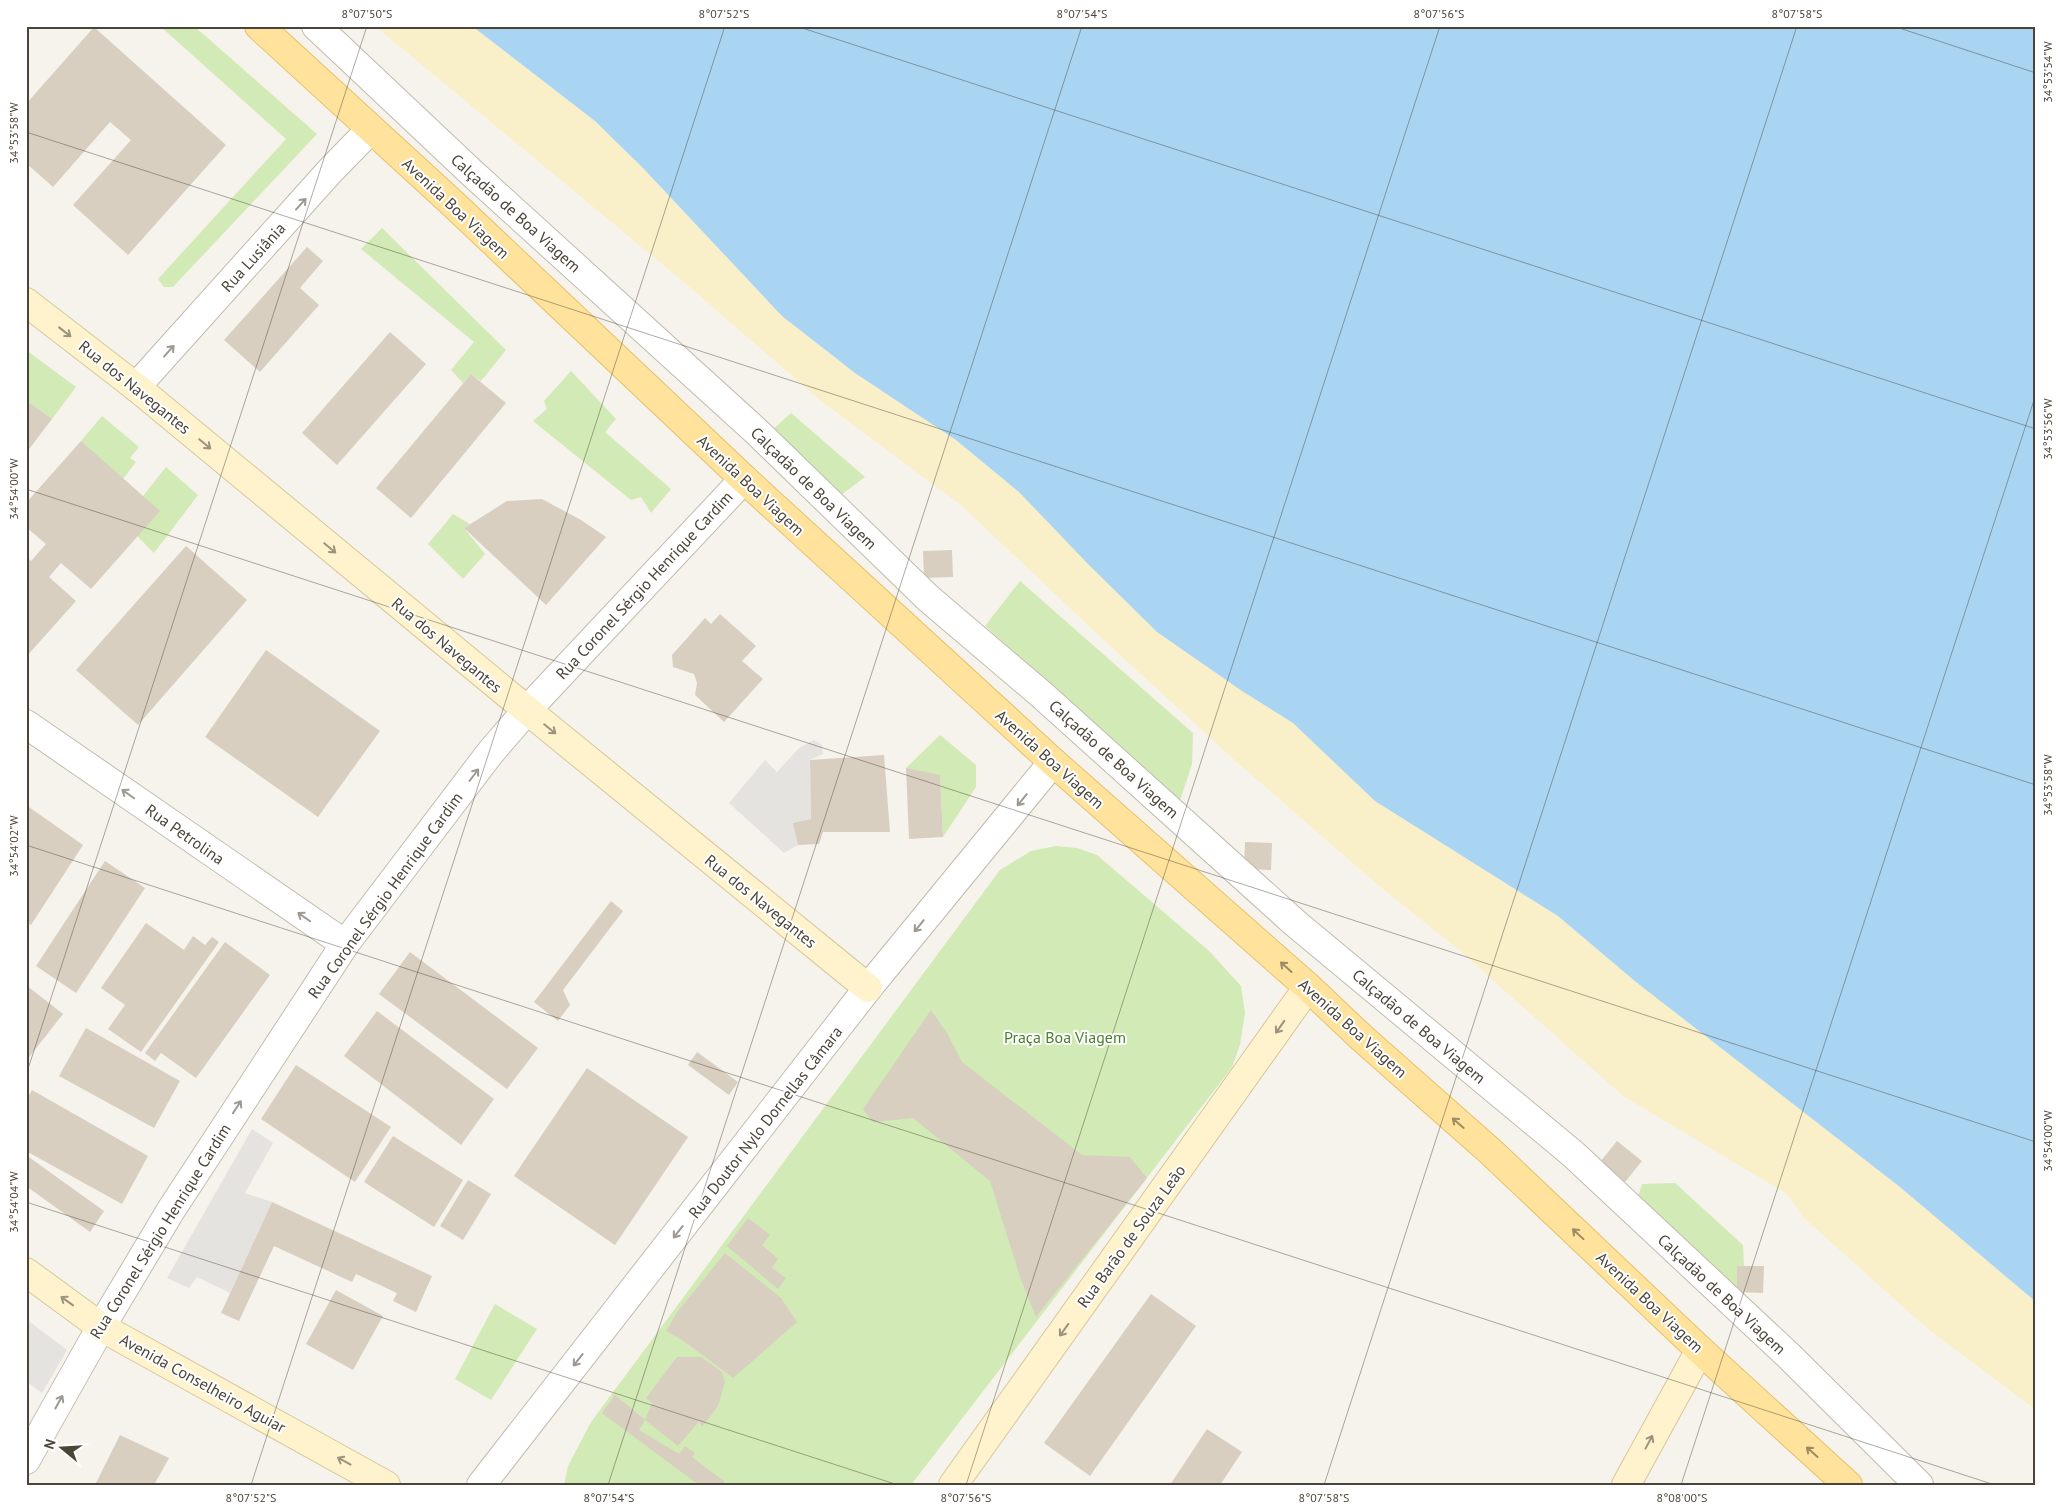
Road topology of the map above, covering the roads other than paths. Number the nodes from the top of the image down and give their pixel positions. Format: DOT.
graph roads {
  1 [pos="258,26"];
  2 [pos="316,26"];
  3 [pos="371,129"];
  4 [pos="26,302"];
  5 [pos="136,387"];
  6 [pos="744,479"];
  7 [pos="527,710"];
  8 [pos="26,724"];
  9 [pos="1053,762"];
  10 [pos="344,944"];
  11 [pos="868,988"];
  12 [pos="1308,988"];
  13 [pos="26,1272"];
  14 [pos="101,1326"];
  15 [pos="1700,1350"];
  16 [pos="26,1460"];
  17 [pos="386,1485"];
  18 [pos="481,1485"];
  19 [pos="953,1485"];
  20 [pos="1626,1485"];
  21 [pos="1848,1485"];
  22 [pos="1919,1485"];
  1 -- 3 [label="main road, Avenida Boa Viagem"];
  2 -- 22 [label="street, Calçadão de Boa Viagem"];
  5 -- 3 [label="street, Rua Lusiânia, one-way"];
  3 -- 6 [label="main road, Avenida Boa Viagem"];
  4 -- 5 [label="main road, Rua dos Navegantes, one-way"];
  5 -- 7 [label="main road, Rua dos Navegantes, one-way"];
  6 -- 7 [label="street, Rua Coronel Sérgio Henrique Cardim"];
  6 -- 9 [label="main road, Avenida Boa Viagem"];
  10 -- 7 [label="street, Rua Coronel Sérgio Henrique Cardim, one-way"];
  7 -- 11 [label="main road, Rua dos Navegantes, one-way"];
  10 -- 8 [label="street, Rua Petrolina, one-way"];
  9 -- 11 [label="street, Rua Doutor Nylo Dornellas Câmara, one-way"];
  12 -- 9 [label="main road, Avenida Boa Viagem, one-way"];
  14 -- 10 [label="street, Rua Coronel Sérgio Henrique Cardim, one-way"];
  11 -- 18 [label="street, Rua Doutor Nylo Dornellas Câmara, one-way"];
  15 -- 12 [label="main road, Avenida Boa Viagem, one-way"];
  12 -- 19 [label="main road, Rua Barão de Souza Leão, one-way"];
  14 -- 13 [label="main road, Avenida Conselheiro Aguiar, one-way"];
  16 -- 14 [label="street, Rua Coronel Sérgio Henrique Cardim, one-way"];
  17 -- 14 [label="main road, Avenida Conselheiro Aguiar, one-way"];
  20 -- 15 [label="main road, one-way"];
  21 -- 15 [label="main road, Avenida Boa Viagem, one-way"];
}
